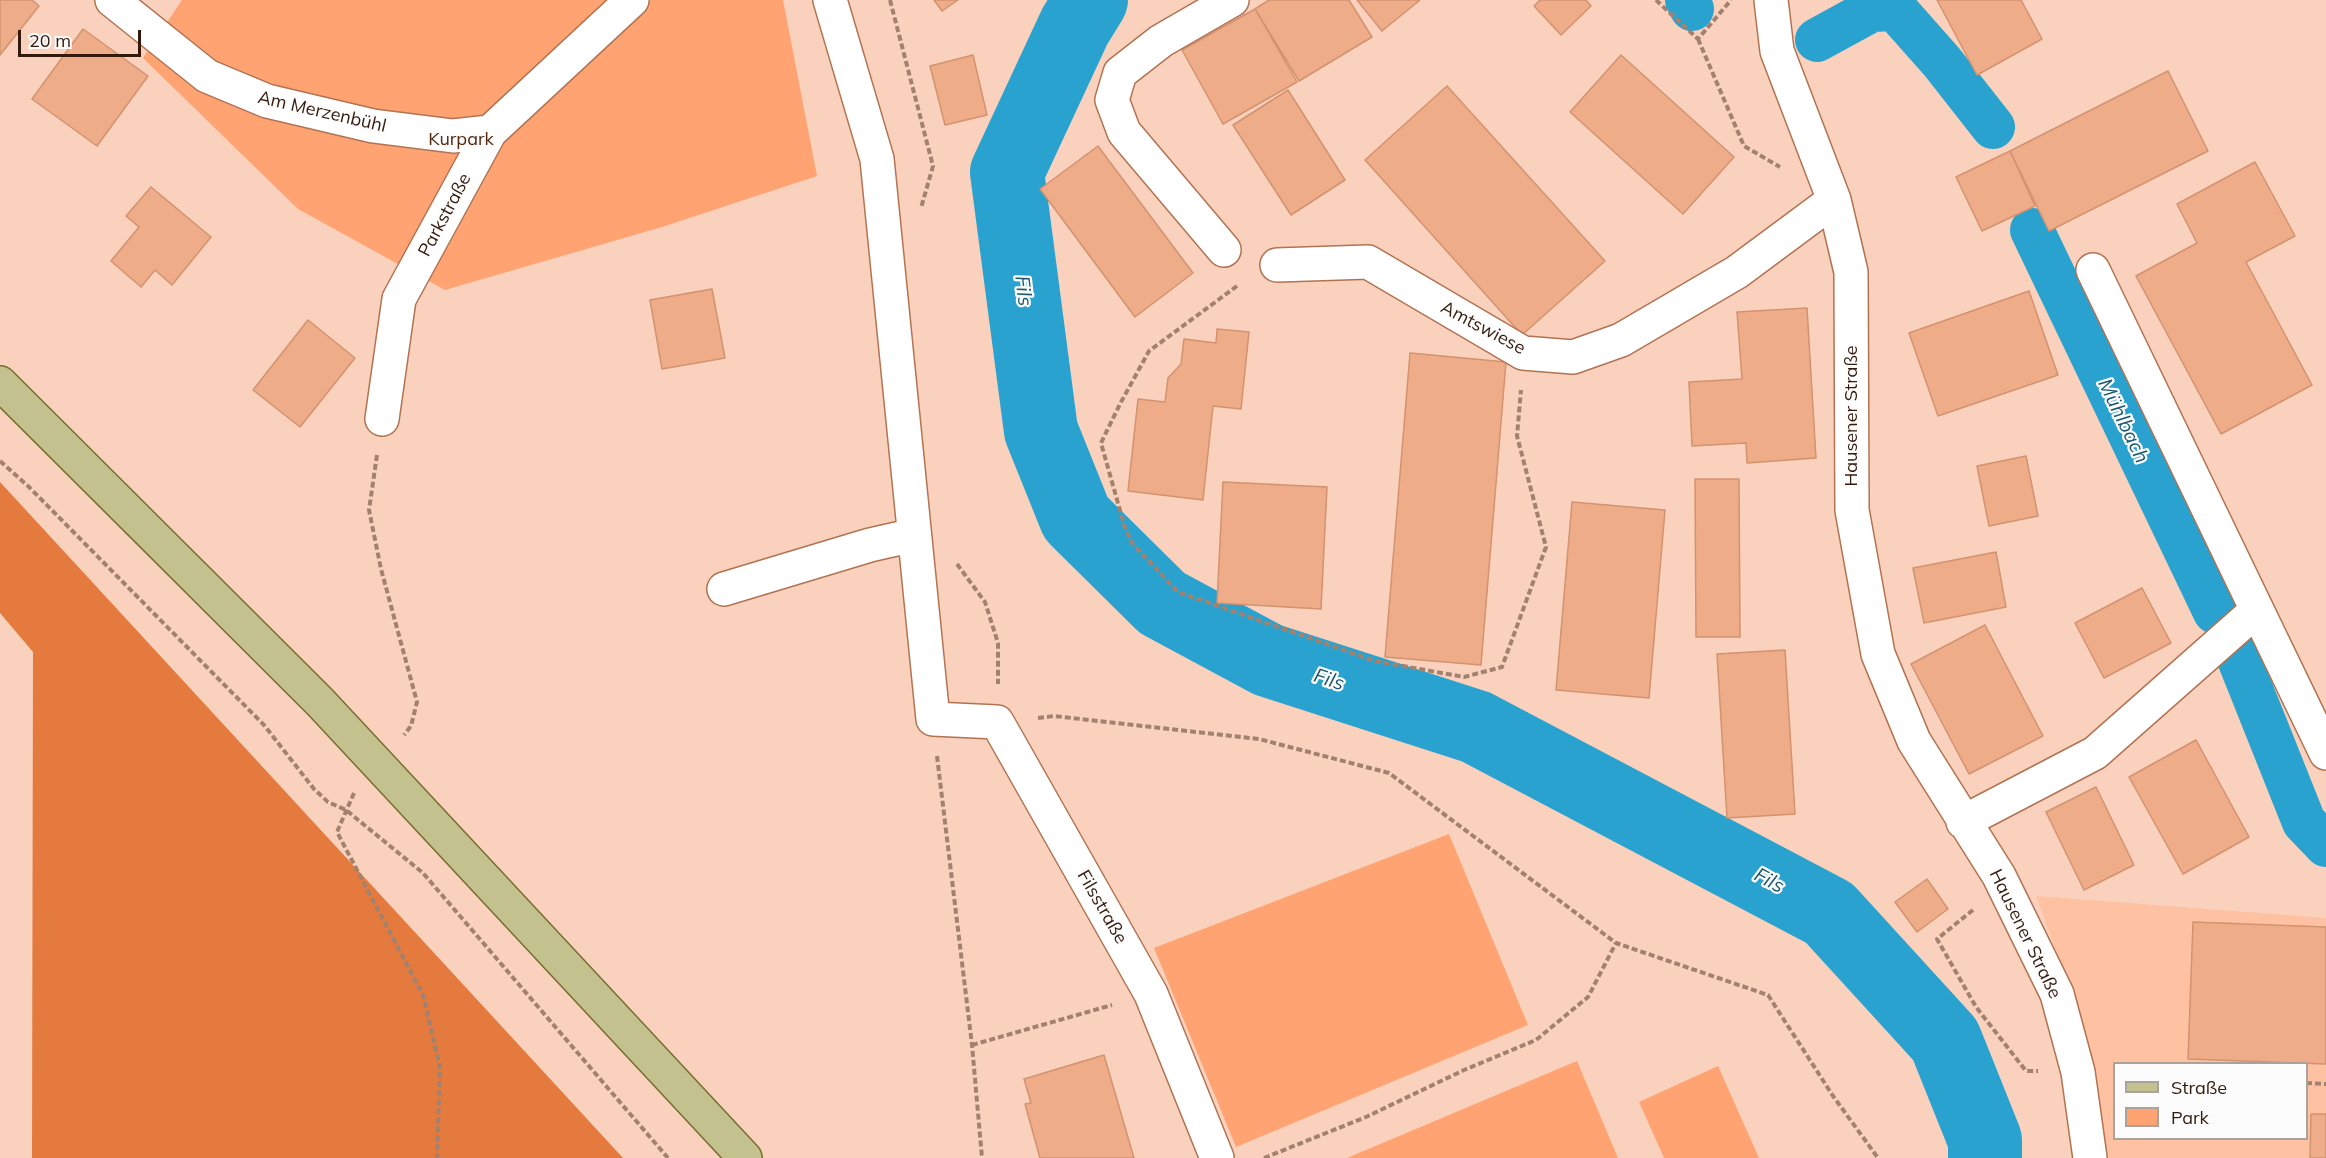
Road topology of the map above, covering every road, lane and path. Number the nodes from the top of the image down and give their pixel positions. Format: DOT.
graph roads {
  1 [pos="112,0"];
  2 [pos="632,0"];
  3 [pos="830,0"];
  4 [pos="1232,0"];
  5 [pos="1656,0"];
  6 [pos="1731,0"];
  7 [pos="1771,0"];
  8 [pos="1698,39"];
  9 [pos="490,132"];
  10 [pos="1784,170"];
  11 [pos="1834,200"];
  12 [pos="1224,250"];
  13 [pos="1277,265"];
  14 [pos="2093,270"];
  15 [pos="1523,353"];
  16 [pos="0,383"];
  17 [pos="382,419"];
  18 [pos="0,460"];
  19 [pos="914,535"];
  20 [pos="724,589"];
  21 [pos="2257,610"];
  22 [pos="933,719"];
  23 [pos="997,722"];
  24 [pos="2326,753"];
  25 [pos="378,764"];
  26 [pos="346,810"];
  27 [pos="1963,822"];
  28 [pos="1999,876"];
  29 [pos="1616,943"];
  30 [pos="1151,994"];
  31 [pos="972,1045"];
  32 [pos="2078,1072"];
  33 [pos="2308,1083"];
  34 [pos="2326,1084"];
  35 [pos="437,1158"];
  36 [pos="668,1158"];
  37 [pos="745,1158"];
  38 [pos="982,1158"];
  39 [pos="1217,1158"];
  40 [pos="1264,1158"];
  41 [pos="1878,1158"];
  42 [pos="2090,1158"];
  1 -- 9 [label="street, Am Merzenbühl"];
  2 -- 9 [label="street, Parkstraße"];
  3 -- 19 [label="street"];
  4 -- 12 [label="street"];
  5 -- 8 [label="path"];
  6 -- 8 [label="path"];
  7 -- 11 [label="street, Hausener Straße"];
  8 -- 10 [label="path"];
  9 -- 17 [label="street, Parkstraße"];
  11 -- 15 [label="street, Amtswiese"];
  11 -- 27 [label="street, Hausener Straße"];
  13 -- 15 [label="street, Amtswiese"];
  13 -- 15 [label="path"];
  14 -- 21 [label="street"];
  16 -- 25 [label="main road"];
  17 -- 25 [label="path"];
  18 -- 26 [label="path"];
  19 -- 20 [label="street"];
  19 -- 22 [label="street"];
  21 -- 24 [label="street"];
  21 -- 27 [label="street"];
  22 -- 23 [label="street"];
  22 -- 31 [label="path"];
  23 -- 29 [label="path"];
  23 -- 30 [label="street, Filsstraße"];
  25 -- 26 [label="path"];
  25 -- 37 [label="main road"];
  26 -- 35 [label="path"];
  26 -- 36 [label="path"];
  27 -- 28 [label="street, Hausener Straße"];
  28 -- 32 [label="street, Hausener Straße"];
  28 -- 32 [label="path"];
  29 -- 40 [label="path"];
  29 -- 41 [label="path"];
  30 -- 31 [label="path"];
  30 -- 39 [label="street, Filsstraße"];
  31 -- 38 [label="path"];
  32 -- 42 [label="street, Hausener Straße"];
  33 -- 34 [label="path"];
}
